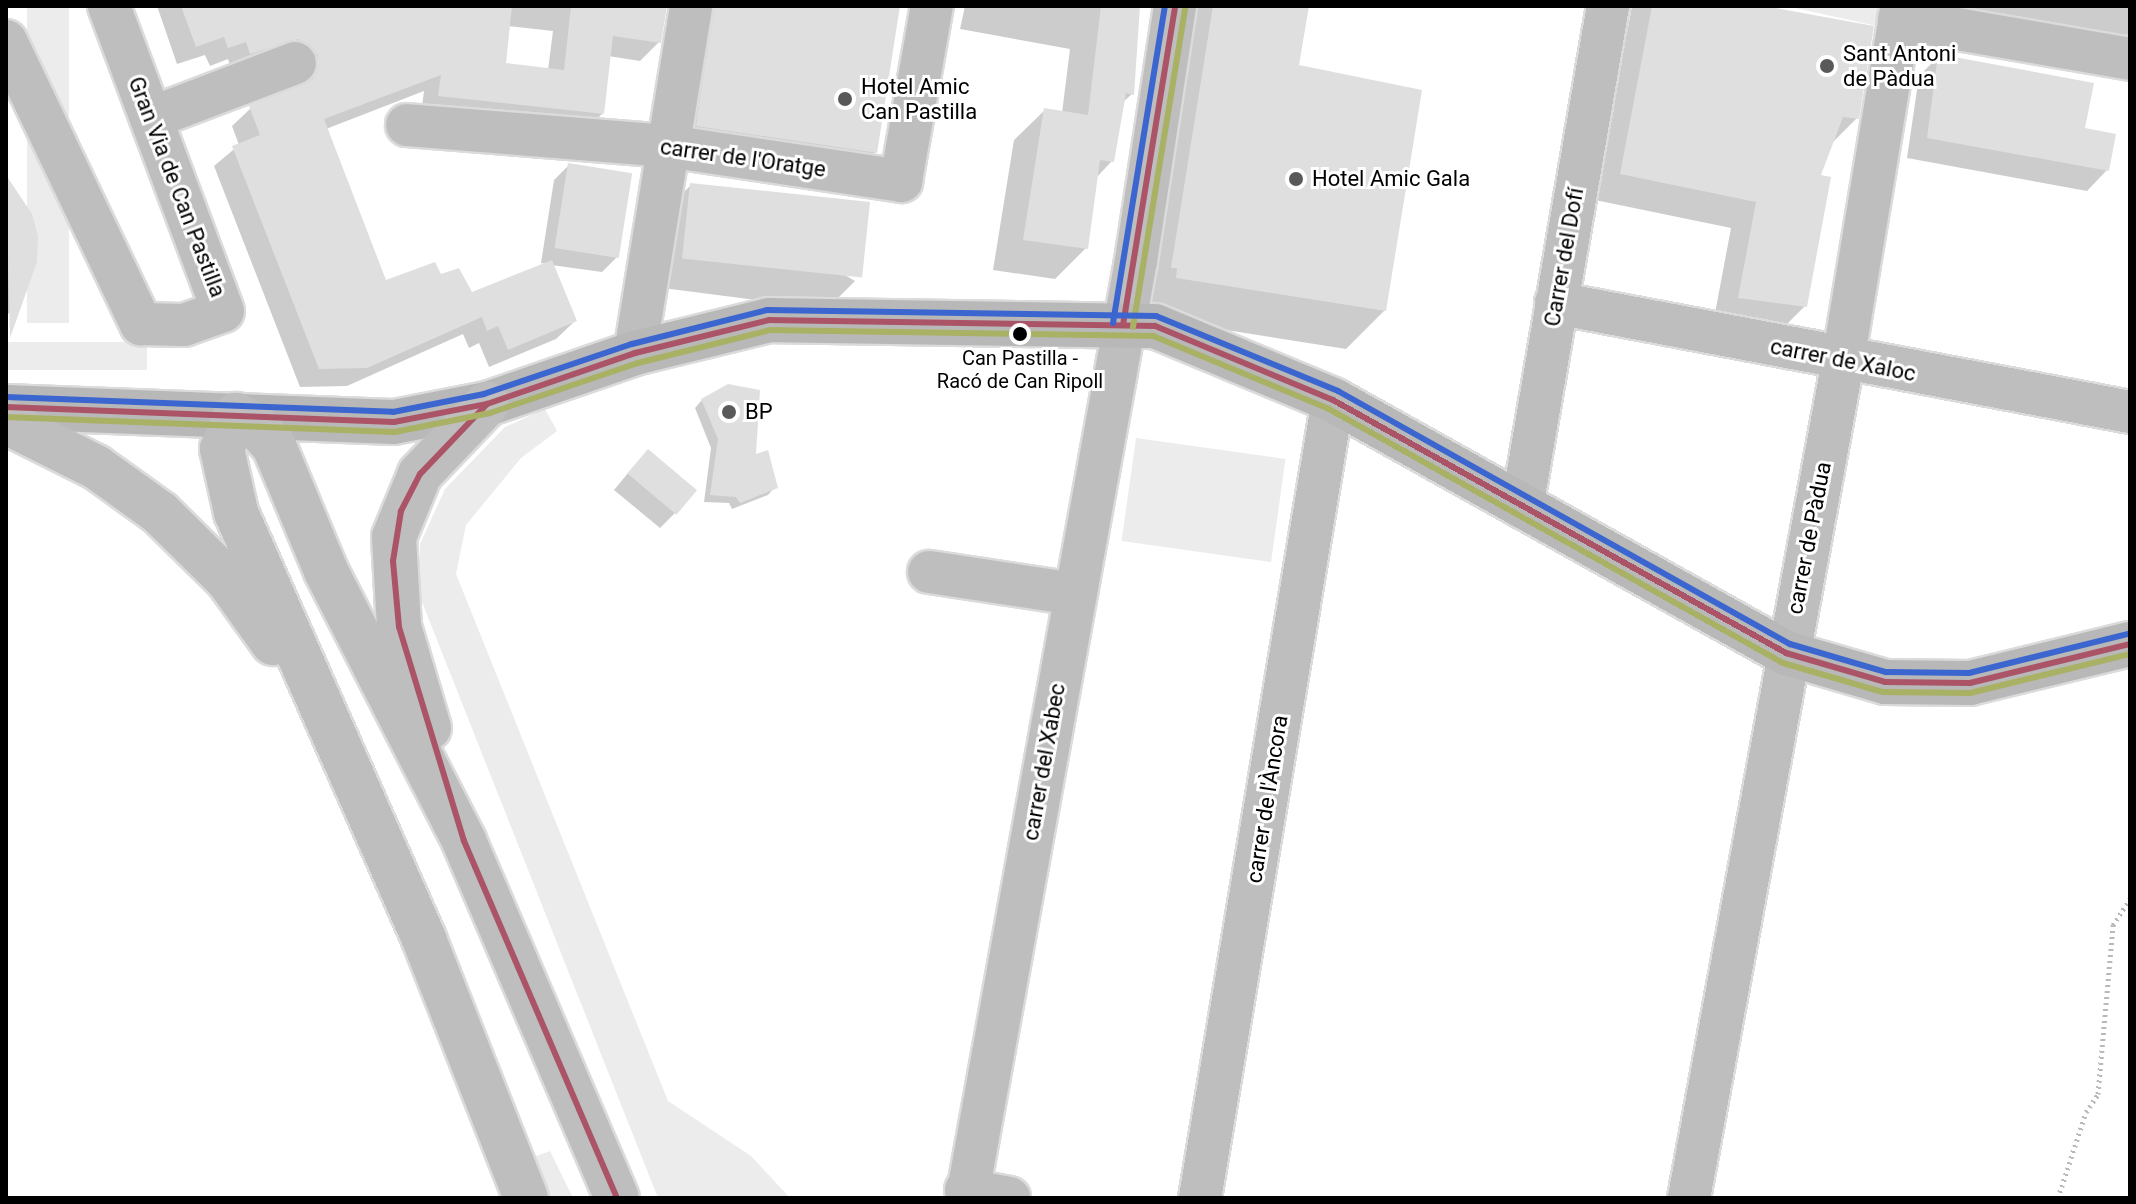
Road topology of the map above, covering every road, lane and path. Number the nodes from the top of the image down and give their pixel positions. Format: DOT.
graph roads {
  1 [pos="109,6"];
  2 [pos="691,6"];
  3 [pos="932,6"];
  4 [pos="1175,6"];
  5 [pos="1608,6"];
  6 [pos="1901,13"];
  7 [pos="6,41"];
  8 [pos="2130,59"];
  9 [pos="295,63"];
  10 [pos="151,118"];
  11 [pos="407,125"];
  12 [pos="668,146"];
  13 [pos="1556,303"];
  14 [pos="1123,325"];
  15 [pos="635,353"];
  16 [pos="1843,361"];
  17 [pos="1333,400"];
  18 [pos="487,404"];
  19 [pos="6,407"];
  20 [pos="2130,412"];
  21 [pos="236,415"];
  22 [pos="6,422"];
  23 [pos="1522,507"];
  24 [pos="929,572"];
  25 [pos="1075,594"];
  26 [pos="2130,644"];
  27 [pos="1786,653"];
  28 [pos="361,798"];
  29 [pos="464,841"];
  30 [pos="2130,899"];
  31 [pos="967,1194"];
  32 [pos="526,1198"];
  33 [pos="617,1198"];
  34 [pos="1009,1198"];
  35 [pos="1200,1198"];
  36 [pos="1689,1198"];
  37 [pos="2058,1198"];
  1 -- 10 [label="street, Gran Via de Can Pastilla"];
  2 -- 12 [label="street"];
  3 -- 12 [label="street, carrer de l'Oratge"];
  4 -- 14 [label="street"];
  5 -- 13 [label="street, Carrer del Dofí"];
  6 -- 8 [label="street"];
  6 -- 16 [label="street, carrer de Pàdua"];
  7 -- 10 [label="street, Gran Via de Can Pastilla"];
  9 -- 10 [label="street"];
  11 -- 12 [label="street, carrer de l'Oratge"];
  12 -- 15 [label="street"];
  13 -- 16 [label="street, carrer de Xaloc"];
  13 -- 23 [label="street, Carrer del Dofí"];
  14 -- 15 [label="street"];
  14 -- 17 [label="street"];
  14 -- 25 [label="street, carrer del Xabec"];
  15 -- 18 [label="street"];
  16 -- 20 [label="street, carrer de Xaloc"];
  16 -- 27 [label="street, carrer de Pàdua"];
  17 -- 23 [label="street"];
  17 -- 35 [label="street, carrer de l'Àncora"];
  18 -- 21 [label="street"];
  18 -- 29 [label="highway"];
  19 -- 21 [label="street"];
  21 -- 28 [label="highway"];
  21 -- 29 [label="highway"];
  22 -- 28 [label="highway"];
  23 -- 27 [label="street"];
  24 -- 25 [label="street"];
  25 -- 31 [label="street, carrer del Xabec"];
  26 -- 27 [label="street"];
  27 -- 36 [label="street, carrer de Pàdua"];
  28 -- 32 [label="highway"];
  29 -- 33 [label="highway"];
  30 -- 37 [label="path"];
  31 -- 34 [label="street"];
}
